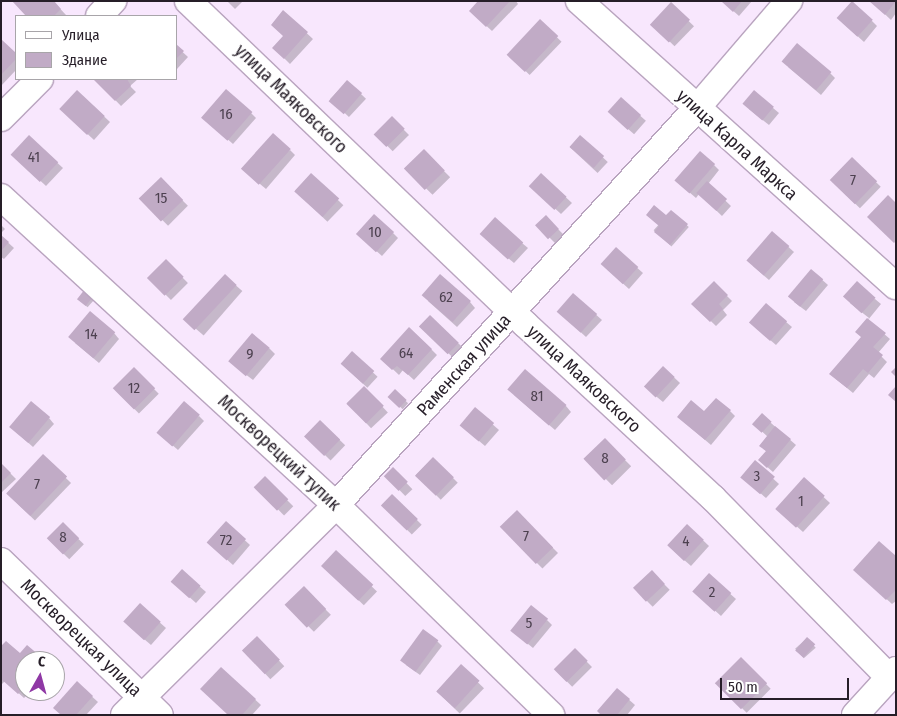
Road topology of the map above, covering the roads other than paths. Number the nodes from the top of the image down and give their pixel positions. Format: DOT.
graph roads {
  1 [pos="113,1"];
  2 [pos="188,1"];
  3 [pos="579,1"];
  4 [pos="789,1"];
  5 [pos="100,15"];
  6 [pos="39,80"];
  7 [pos="696,109"];
  8 [pos="1,118"];
  9 [pos="1,197"];
  10 [pos="896,286"];
  11 [pos="513,312"];
  12 [pos="336,505"];
  13 [pos="1,561"];
  14 [pos="892,674"];
  15 [pos="133,706"];
  16 [pos="160,715"];
  17 [pos="551,715"];
  18 [pos="856,715"];
  1 -- 5 [label="street"];
  2 -- 11 [label="street, улица Маяковского"];
  3 -- 7 [label="street, улица Карла Маркса"];
  4 -- 7 [label="street, Раменская улица"];
  6 -- 8 [label="street"];
  7 -- 10 [label="street, улица Карла Маркса"];
  7 -- 11 [label="street, Раменская улица"];
  9 -- 12 [label="street, Москворецкий тупик"];
  11 -- 12 [label="street, Раменская улица"];
  11 -- 14 [label="street, улица Маяковского"];
  12 -- 15 [label="street, Раменская улица"];
  12 -- 17 [label="street, Москворецкий тупик"];
  13 -- 15 [label="street, Москворецкая улица"];
  14 -- 18 [label="street"];
  15 -- 16 [label="street, Москворецкая улица"];
}
